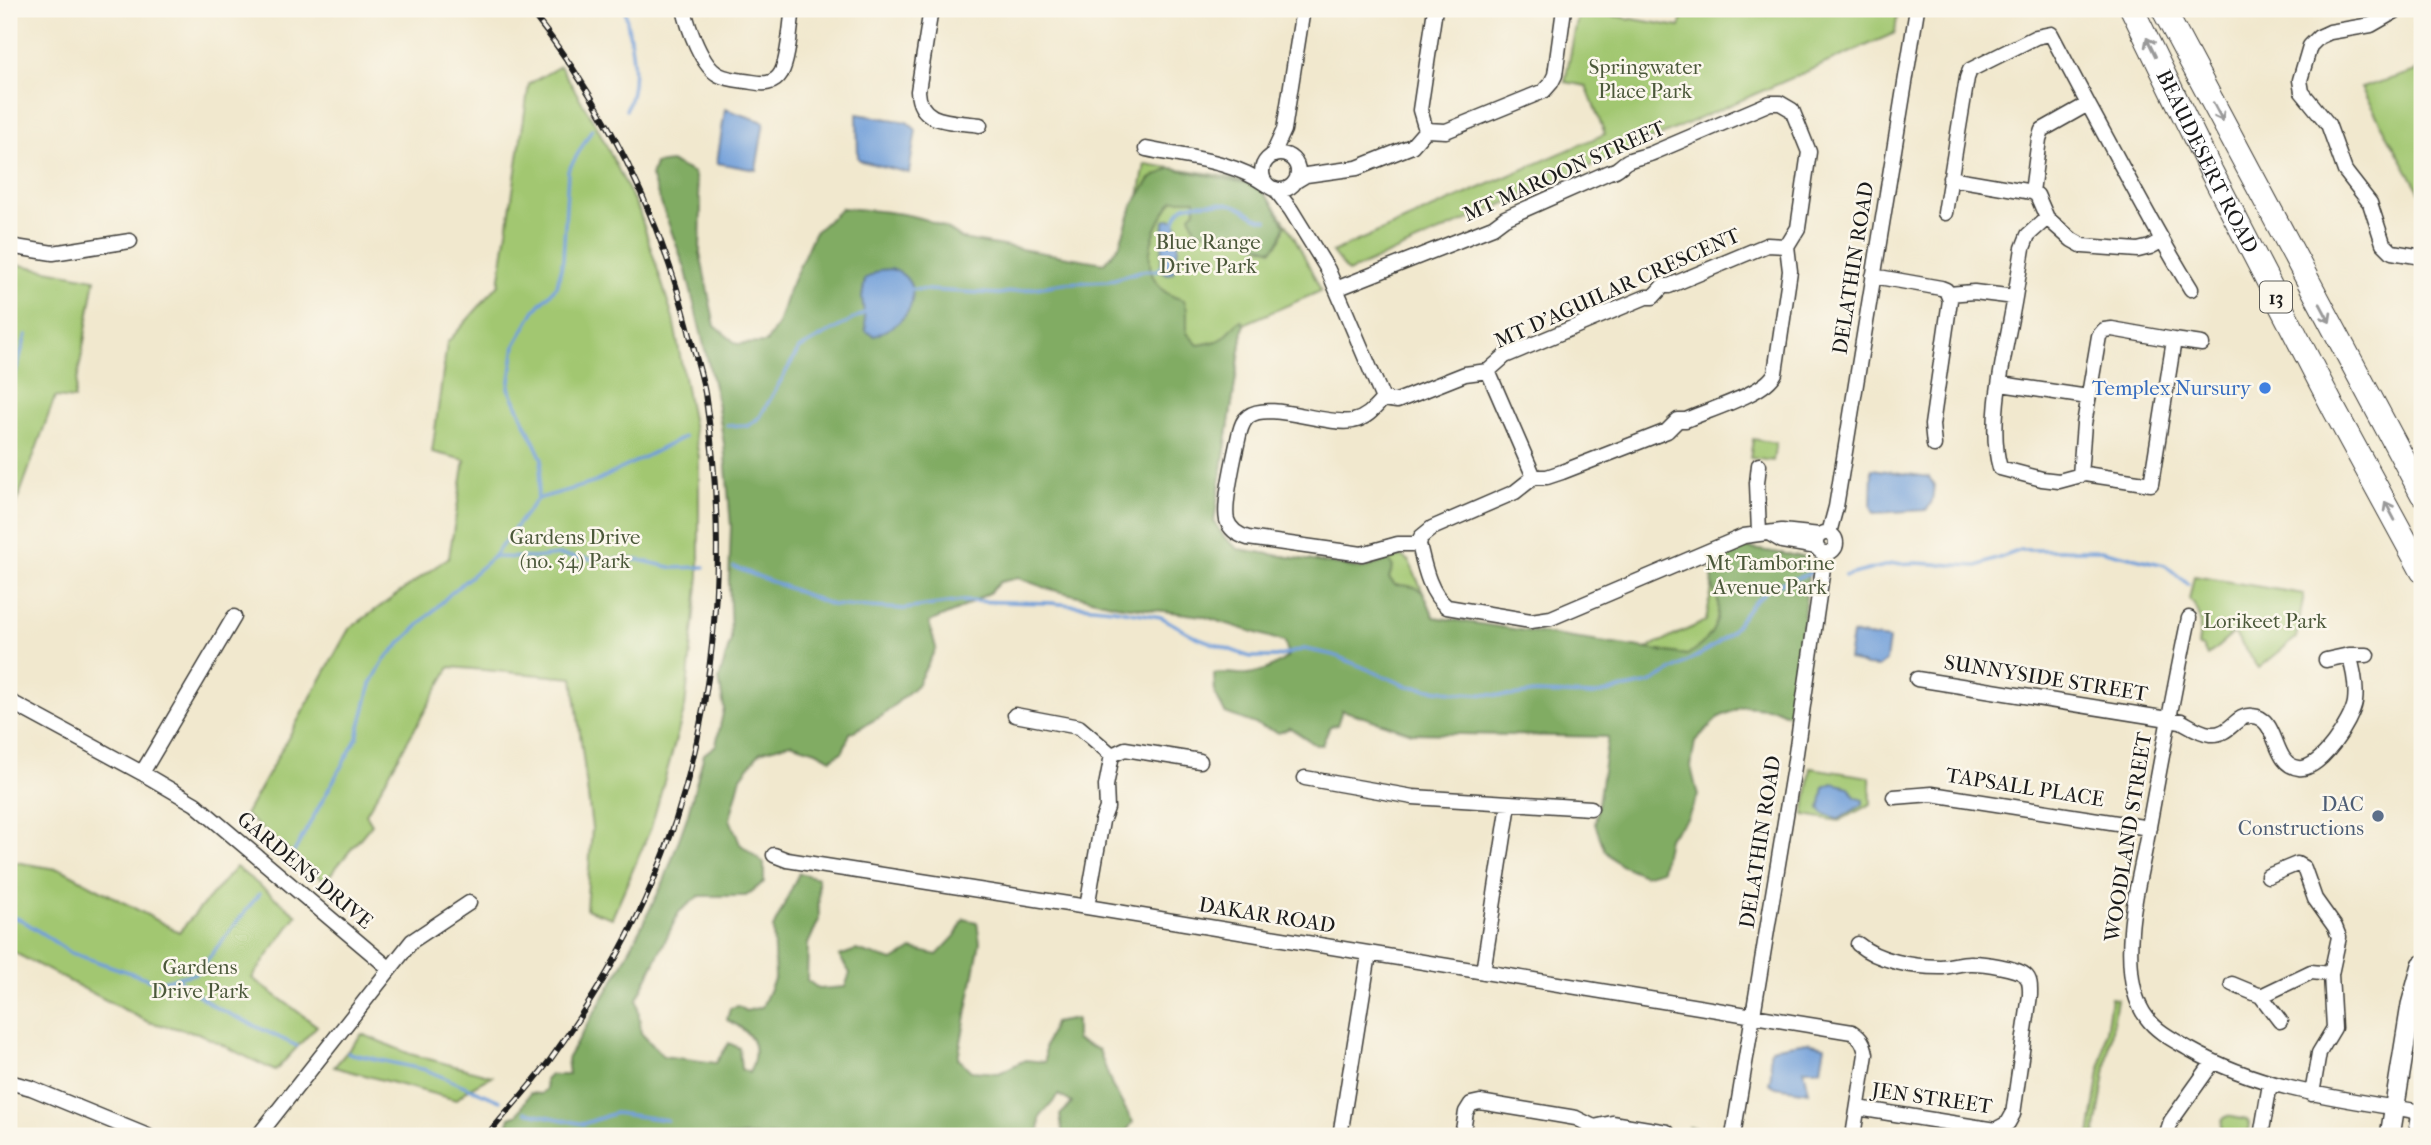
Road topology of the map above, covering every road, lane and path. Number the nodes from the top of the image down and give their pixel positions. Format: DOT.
graph roads {
  1 [pos="684,9"];
  2 [pos="793,9"];
  3 [pos="931,9"];
  4 [pos="1303,9"];
  5 [pos="1435,9"];
  6 [pos="1564,9"];
  7 [pos="1917,9"];
  8 [pos="2132,9"];
  9 [pos="2163,9"];
  10 [pos="2399,9"];
  11 [pos="2088,104"];
  12 [pos="980,125"];
  13 [pos="1284,130"];
  14 [pos="1426,130"];
  15 [pos="1146,149"];
  16 [pos="1270,158"];
  17 [pos="1293,161"];
  18 [pos="1227,164"];
  19 [pos="1327,172"];
  20 [pos="1950,178"];
  21 [pos="1293,184"];
  22 [pos="1271,187"];
  23 [pos="2032,192"];
  24 [pos="1291,210"];
  25 [pos="1945,213"];
  26 [pos="2046,218"];
  27 [pos="130,241"];
  28 [pos="2161,241"];
  29 [pos="9,246"];
  30 [pos="1787,246"];
  31 [pos="2422,257"];
  32 [pos="1873,276"];
  33 [pos="1336,289"];
  34 [pos="2191,289"];
  35 [pos="1948,294"];
  36 [pos="2015,297"];
  37 [pos="2174,340"];
  38 [pos="2202,344"];
  39 [pos="1488,371"];
  40 [pos="2001,384"];
  41 [pos="1380,393"];
  42 [pos="2088,397"];
  43 [pos="1934,445"];
  44 [pos="1759,465"];
  45 [pos="2080,475"];
  46 [pos="1534,477"];
  47 [pos="2422,494"];
  48 [pos="1764,534"];
  49 [pos="1823,542"];
  50 [pos="1419,544"];
  51 [pos="2422,571"];
  52 [pos="234,617"];
  53 [pos="2189,618"];
  54 [pos="2350,655"];
  55 [pos="2367,655"];
  56 [pos="2326,660"];
  57 [pos="1917,679"];
  58 [pos="9,701"];
  59 [pos="1015,715"];
  60 [pos="2168,719"];
  61 [pos="1112,755"];
  62 [pos="1200,761"];
  63 [pos="142,773"];
  64 [pos="1306,778"];
  65 [pos="1894,797"];
  66 [pos="1509,804"];
  67 [pos="1591,808"];
  68 [pos="2149,828"];
  69 [pos="774,855"];
  70 [pos="2268,876"];
  71 [pos="469,903"];
  72 [pos="1087,907"];
  73 [pos="1858,944"];
  74 [pos="1369,954"];
  75 [pos="2422,965"];
  76 [pos="389,968"];
  77 [pos="1483,972"];
  78 [pos="2331,974"];
  79 [pos="2232,984"];
  80 [pos="2262,996"];
  81 [pos="1754,1016"];
  82 [pos="2280,1021"];
  83 [pos="2213,1062"];
  84 [pos="9,1082"];
  85 [pos="2270,1084"];
  86 [pos="2312,1094"];
  87 [pos="1857,1108"];
  88 [pos="2395,1108"];
  89 [pos="2422,1112"];
  90 [pos="1593,1131"];
  91 [pos="1667,1132"];
  92 [pos="148,1136"];
  93 [pos="258,1136"];
  94 [pos="1340,1136"];
  95 [pos="1462,1136"];
  96 [pos="1733,1136"];
  97 [pos="1853,1136"];
  98 [pos="2166,1136"];
  99 [pos="2261,1136"];
  100 [pos="2390,1136"];
  101 [pos="2418,1136"];
  1 -- 2 [label="street"];
  3 -- 12 [label="street"];
  4 -- 13 [label="street"];
  5 -- 14 [label="street"];
  6 -- 14 [label="street"];
  7 -- 32 [label="street, DELATHIN ROAD"];
  51 -- 8 [label="highway, BEAUDESERT ROAD / 13, one-way"];
  9 -- 47 [label="highway, BEAUDESERT ROAD / 13, one-way"];
  10 -- 31 [label="street"];
  11 -- 20 [label="street"];
  11 -- 23 [label="street"];
  11 -- 28 [label="street"];
  13 -- 16 [label="street"];
  13 -- 17 [label="street"];
  14 -- 19 [label="street"];
  15 -- 18 [label="street"];
  16 -- 17 [label="street"];
  16 -- 18 [label="street"];
  16 -- 22 [label="street"];
  17 -- 19 [label="street"];
  17 -- 21 [label="street"];
  18 -- 22 [label="street"];
  19 -- 21 [label="street"];
  20 -- 23 [label="street"];
  20 -- 25 [label="street"];
  21 -- 22 [label="street"];
  21 -- 24 [label="street"];
  22 -- 24 [label="street"];
  23 -- 26 [label="street"];
  24 -- 33 [label="street"];
  26 -- 28 [label="street"];
  26 -- 36 [label="street"];
  27 -- 29 [label="street"];
  28 -- 34 [label="street"];
  30 -- 33 [label="street, MT MAROON STREET"];
  30 -- 39 [label="street, MT D'AGUILAR CRESCENT"];
  30 -- 46 [label="street"];
  32 -- 35 [label="street"];
  32 -- 49 [label="street, DELATHIN ROAD"];
  33 -- 41 [label="street"];
  35 -- 36 [label="street"];
  35 -- 43 [label="street"];
  36 -- 40 [label="street"];
  37 -- 38 [label="street"];
  37 -- 42 [label="street"];
  37 -- 45 [label="street"];
  39 -- 41 [label="street"];
  39 -- 46 [label="street"];
  40 -- 42 [label="street"];
  40 -- 45 [label="street"];
  41 -- 50 [label="street"];
  42 -- 45 [label="street"];
  44 -- 48 [label="street"];
  46 -- 50 [label="street"];
  48 -- 49 [label="street"];
  48 -- 50 [label="street"];
  49 -- 81 [label="street, DELATHIN ROAD"];
  52 -- 63 [label="street"];
  53 -- 60 [label="street, WOODLAND STREET"];
  54 -- 55 [label="street"];
  54 -- 56 [label="street"];
  54 -- 60 [label="street, SUNNYSIDE STREET"];
  57 -- 60 [label="street, SUNNYSIDE STREET"];
  58 -- 63 [label="street, GARDENS DRIVE"];
  59 -- 61 [label="street"];
  60 -- 68 [label="street, WOODLAND STREET"];
  61 -- 62 [label="street"];
  61 -- 72 [label="street"];
  63 -- 76 [label="street, GARDENS DRIVE"];
  64 -- 66 [label="street"];
  65 -- 68 [label="street, TAPSALL PLACE"];
  66 -- 67 [label="street"];
  66 -- 77 [label="street"];
  68 -- 83 [label="street, WOODLAND STREET"];
  69 -- 72 [label="street, DAKAR ROAD"];
  70 -- 78 [label="street"];
  71 -- 76 [label="street"];
  72 -- 74 [label="street, DAKAR ROAD"];
  73 -- 87 [label="street, JEN STREET"];
  74 -- 77 [label="street, DAKAR ROAD"];
  74 -- 94 [label="street"];
  75 -- 88 [label="main road"];
  76 -- 93 [label="street"];
  77 -- 81 [label="street, DAKAR ROAD"];
  78 -- 80 [label="street"];
  78 -- 86 [label="street"];
  79 -- 80 [label="street"];
  80 -- 82 [label="street"];
  81 -- 87 [label="street, DAKAR ROAD"];
  81 -- 96 [label="street, DELATHIN ROAD"];
  83 -- 85 [label="street, WOODLAND STREET"];
  83 -- 98 [label="street"];
  84 -- 92 [label="street"];
  85 -- 86 [label="street, WOODLAND STREET"];
  85 -- 99 [label="street"];
  86 -- 88 [label="street, WOODLAND STREET"];
  87 -- 97 [label="street"];
  88 -- 89 [label="street, WOODLAND STREET"];
  88 -- 100 [label="main road"];
  89 -- 101 [label="main road"];
  90 -- 91 [label="street"];
  90 -- 95 [label="street"];
}
